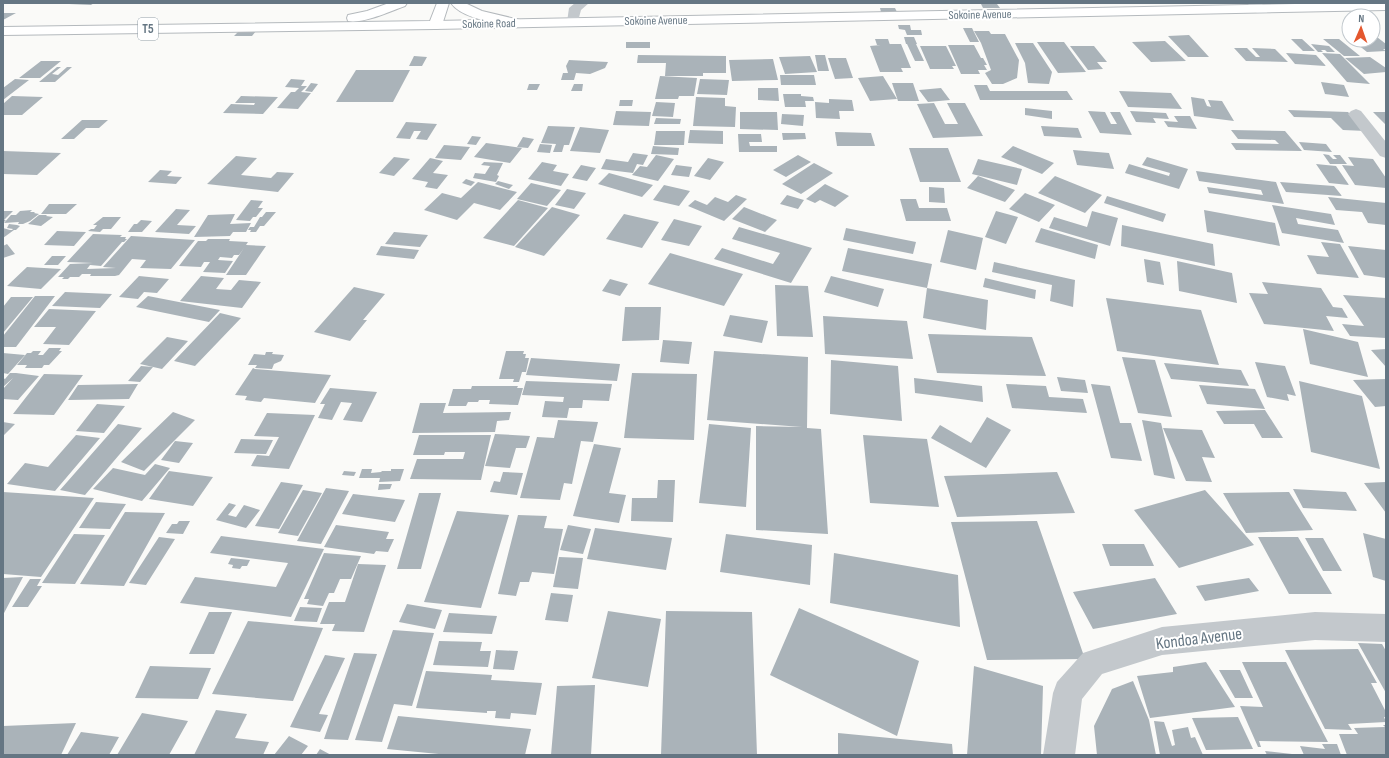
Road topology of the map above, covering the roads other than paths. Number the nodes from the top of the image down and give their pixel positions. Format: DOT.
graph roads {
  1 [pos="401,3"];
  2 [pos="444,3"];
  3 [pos="457,3"];
  4 [pos="583,3"];
  5 [pos="1257,6"];
  6 [pos="1386,6"];
  7 [pos="573,22"];
  8 [pos="515,23"];
  9 [pos="435,25"];
  10 [pos="292,27"];
  11 [pos="3,31"];
  12 [pos="1356,114"];
  13 [pos="1386,153"];
  14 [pos="1386,628"];
  15 [pos="1059,755"];
  1 -- 10 [label="main road"];
  2 -- 9 [label="main road"];
  3 -- 8 [label="main road"];
  4 -- 7 [label="lane"];
  5 -- 6 [label="main road, Sokoine Avenue"];
  5 -- 7 [label="main road, Sokoine Avenue"];
  7 -- 8 [label="main road, Sokoine Road"];
  8 -- 9 [label="main road, Sokoine Road"];
  9 -- 10 [label="main road, Sokoine Road / T5"];
  10 -- 11 [label="main road, T5"];
  12 -- 13 [label="street"];
  14 -- 15 [label="street, Kondoa Avenue"];
}
